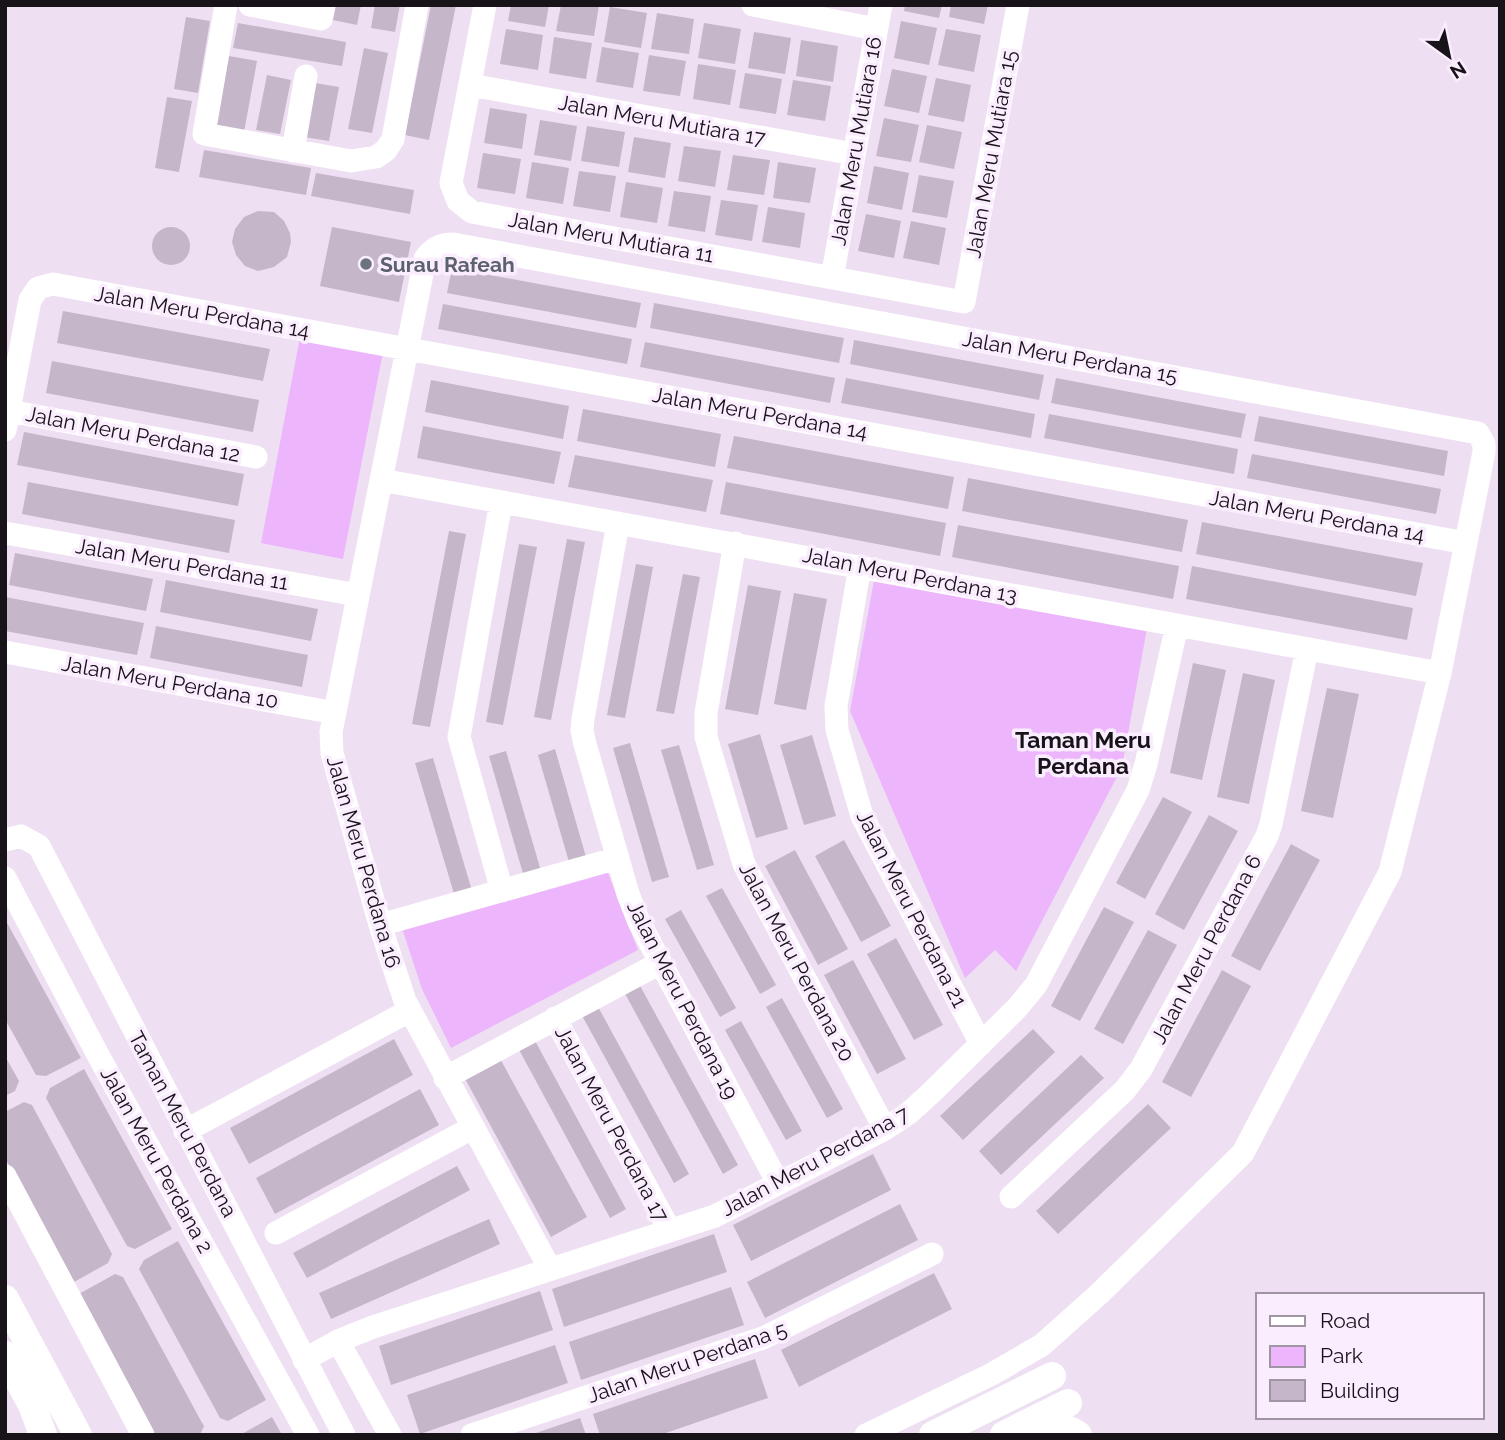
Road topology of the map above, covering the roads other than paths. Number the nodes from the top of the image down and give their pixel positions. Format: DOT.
graph roads {
  1 [pos="226,5"];
  2 [pos="250,5"];
  3 [pos="324,5"];
  4 [pos="417,5"];
  5 [pos="485,5"];
  6 [pos="753,5"];
  7 [pos="881,5"];
  8 [pos="1018,5"];
  9 [pos="876,29"];
  10 [pos="306,76"];
  11 [pos="470,85"];
  12 [pos="293,150"];
  13 [pos="854,154"];
  14 [pos="425,259"];
  15 [pos="832,278"];
  16 [pos="964,302"];
  17 [pos="408,350"];
  18 [pos="7,420"];
  19 [pos="256,457"];
  20 [pos="381,480"];
  21 [pos="501,502"];
  22 [pos="618,523"];
  23 [pos="5,533"];
  24 [pos="735,543"];
  25 [pos="1466,543"];
  26 [pos="860,566"];
  27 [pos="358,595"];
  28 [pos="1177,625"];
  29 [pos="1307,649"];
  30 [pos="5,652"];
  31 [pos="1440,673"];
  32 [pos="335,713"];
  33 [pos="5,840"];
  34 [pos="618,858"];
  35 [pos="6,883"];
  36 [pos="502,891"];
  37 [pos="380,925"];
  38 [pos="660,963"];
  39 [pos="409,1011"];
  40 [pos="555,1018"];
  41 [pos="981,1044"];
  42 [pos="445,1078"];
  43 [pos="472,1128"];
  44 [pos="885,1129"];
  45 [pos="185,1131"];
  46 [pos="5,1176"];
  47 [pos="778,1183"];
  48 [pos="1011,1197"];
  49 [pos="227,1206"];
  50 [pos="192,1224"];
  51 [pos="670,1231"];
  52 [pos="276,1233"];
  53 [pos="932,1254"];
  54 [pos="550,1269"];
  55 [pos="5,1299"];
  56 [pos="338,1341"];
  57 [pos="5,1355"];
  58 [pos="304,1360"];
  59 [pos="1052,1376"];
  60 [pos="1068,1403"];
  61 [pos="43,1435"];
  62 [pos="78,1435"];
  63 [pos="143,1435"];
  64 [pos="308,1435"];
  65 [pos="344,1435"];
  66 [pos="390,1435"];
  67 [pos="472,1435"];
  68 [pos="866,1435"];
  69 [pos="933,1435"];
  70 [pos="1004,1435"];
  71 [pos="1012,1435"];
  72 [pos="1078,1435"];
  73 [pos="1088,1435"];
  1 -- 12 [label="street"];
  2 -- 3 [label="street"];
  4 -- 12 [label="street"];
  5 -- 11 [label="street, Jalan Meru Mutiara 11"];
  6 -- 9 [label="street"];
  7 -- 9 [label="street, Jalan Meru Mutiara 16"];
  8 -- 16 [label="street, Jalan Meru Mutiara 15"];
  9 -- 13 [label="street, Jalan Meru Mutiara 16"];
  10 -- 12 [label="street"];
  11 -- 13 [label="street, Jalan Meru Mutiara 17"];
  11 -- 15 [label="street, Jalan Meru Mutiara 11"];
  13 -- 15 [label="street, Jalan Meru Mutiara 16"];
  14 -- 17 [label="street, Jalan Meru Perdana 16"];
  14 -- 25 [label="street, Jalan Meru Perdana 15"];
  15 -- 16 [label="street, Jalan Meru Mutiara 11"];
  17 -- 18 [label="street, Jalan Meru Perdana 14"];
  17 -- 20 [label="street, Jalan Meru Perdana 16"];
  17 -- 25 [label="street, Jalan Meru Perdana 14"];
  18 -- 19 [label="street, Jalan Meru Perdana 12"];
  20 -- 21 [label="street, Jalan Meru Perdana 13"];
  20 -- 27 [label="street, Jalan Meru Perdana 16"];
  21 -- 22 [label="street, Jalan Meru Perdana 13"];
  21 -- 36 [label="street"];
  22 -- 24 [label="street, Jalan Meru Perdana 13"];
  22 -- 34 [label="street, Jalan Meru Perdana 19"];
  23 -- 27 [label="street, Jalan Meru Perdana 11"];
  24 -- 26 [label="street, Jalan Meru Perdana 13"];
  24 -- 44 [label="street, Jalan Meru Perdana 20"];
  25 -- 31 [label="street, Jalan Meru Perdana 15"];
  26 -- 28 [label="street, Jalan Meru Perdana 13"];
  26 -- 41 [label="street, Jalan Meru Perdana 21"];
  27 -- 32 [label="street, Jalan Meru Perdana 16"];
  28 -- 29 [label="street, Jalan Meru Perdana 13"];
  28 -- 41 [label="street, Jalan Meru Perdana 7"];
  29 -- 31 [label="street, Jalan Meru Perdana 13"];
  29 -- 48 [label="street, Jalan Meru Perdana 6"];
  30 -- 32 [label="street, Jalan Meru Perdana 10"];
  31 -- 68 [label="street, Jalan Meru Perdana 15"];
  32 -- 37 [label="street, Jalan Meru Perdana 16"];
  33 -- 45 [label="street, Taman Meru Perdana"];
  34 -- 36 [label="street"];
  34 -- 38 [label="street, Jalan Meru Perdana 19"];
  35 -- 50 [label="street, Jalan Meru Perdana 2"];
  36 -- 37 [label="street"];
  37 -- 39 [label="street, Jalan Meru Perdana 16"];
  38 -- 40 [label="street"];
  38 -- 47 [label="street, Jalan Meru Perdana 19"];
  39 -- 42 [label="street, Jalan Meru Perdana 16"];
  39 -- 45 [label="street"];
  40 -- 42 [label="street"];
  40 -- 51 [label="street, Jalan Meru Perdana 17"];
  41 -- 44 [label="street, Jalan Meru Perdana 7"];
  42 -- 43 [label="street, Jalan Meru Perdana 16"];
  43 -- 52 [label="street"];
  43 -- 54 [label="street, Jalan Meru Perdana 16"];
  44 -- 47 [label="street, Jalan Meru Perdana 7"];
  45 -- 49 [label="street, Taman Meru Perdana"];
  46 -- 63 [label="street"];
  47 -- 51 [label="street, Jalan Meru Perdana 7"];
  49 -- 50 [label="street"];
  49 -- 58 [label="street, Taman Meru Perdana"];
  50 -- 64 [label="street, Jalan Meru Perdana 2"];
  51 -- 54 [label="street, Jalan Meru Perdana 7"];
  53 -- 67 [label="street, Jalan Meru Perdana 5"];
  54 -- 56 [label="street, Jalan Meru Perdana 7"];
  55 -- 62 [label="main road"];
  56 -- 58 [label="street, Jalan Meru Perdana 7"];
  56 -- 66 [label="street"];
  57 -- 61 [label="main road"];
  58 -- 65 [label="street, Taman Meru Perdana"];
  59 -- 60 [label="street"];
  59 -- 69 [label="main road"];
  60 -- 70 [label="main road"];
  60 -- 73 [label="street"];
  71 -- 72 [label="main road"];
}
